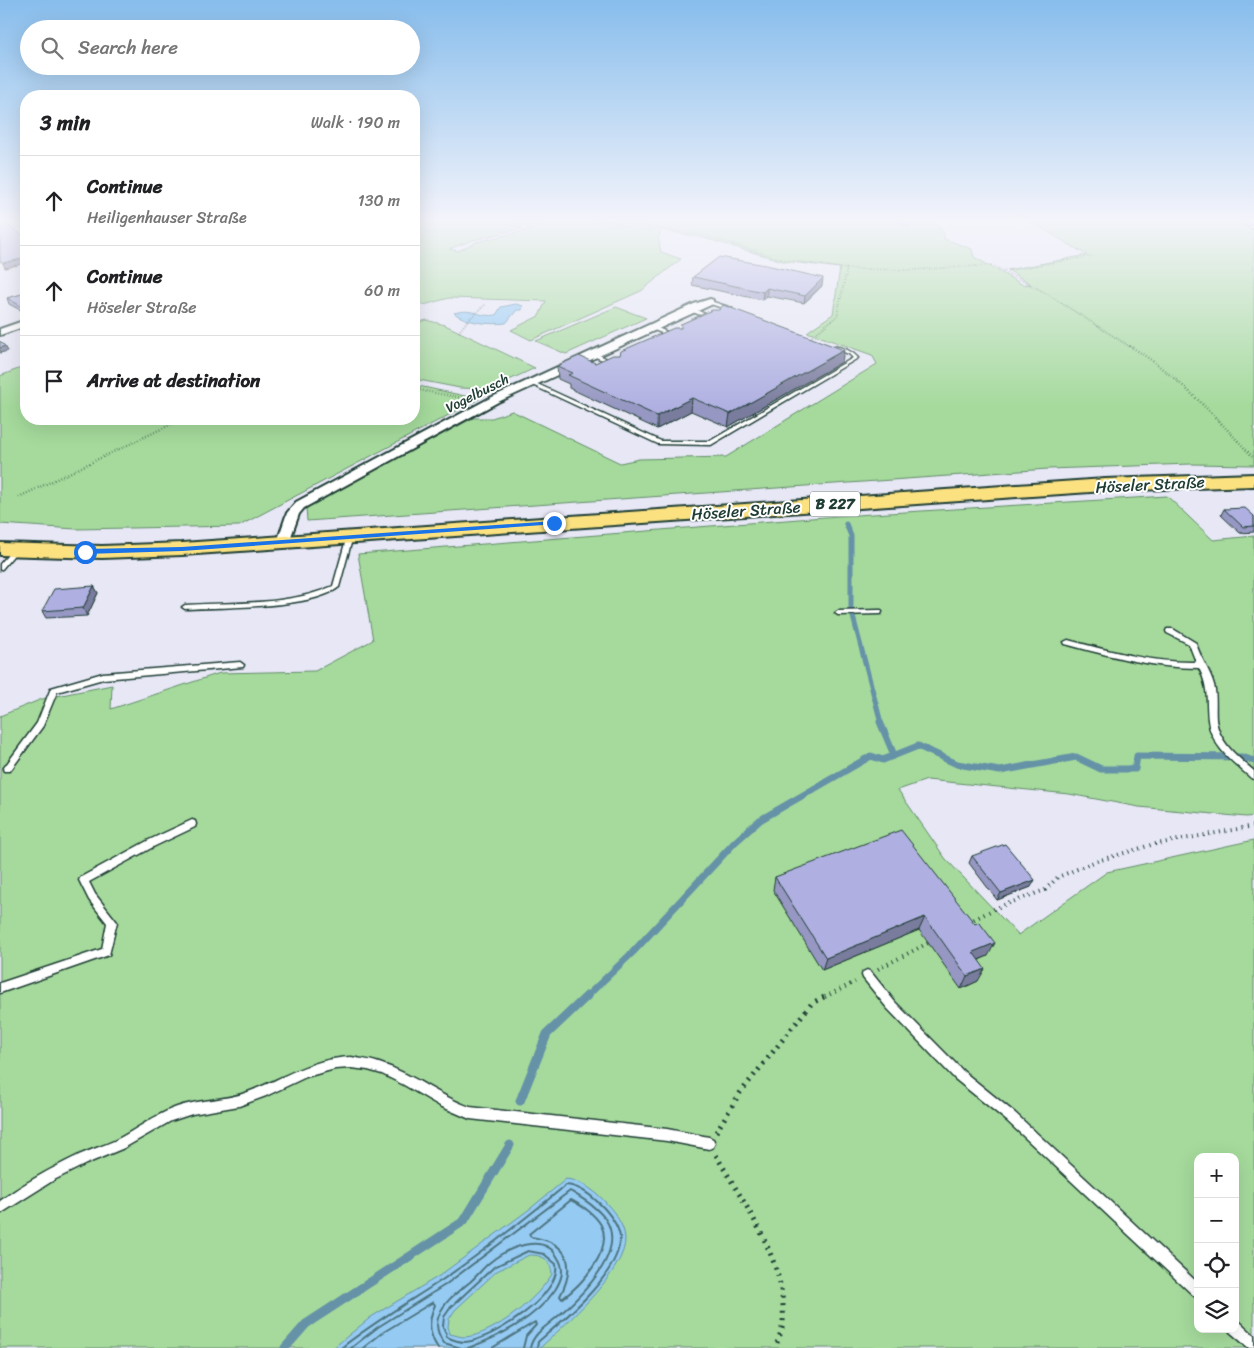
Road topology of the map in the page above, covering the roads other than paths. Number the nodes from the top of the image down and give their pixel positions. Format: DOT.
graph roads {
  1 [pos="710,302"];
  2 [pos="690,309"];
  3 [pos="738,312"];
  4 [pos="716,320"];
  5 [pos="20,324"];
  6 [pos="651,327"];
  7 [pos="2,329"];
  8 [pos="678,338"];
  9 [pos="810,338"];
  10 [pos="594,354"];
  11 [pos="618,365"];
  12 [pos="531,383"];
  13 [pos="1254,480"];
  14 [pos="350,536"];
  15 [pos="283,542"];
  16 [pos="8,549"];
  17 [pos="0,568"];
  18 [pos="185,606"];
  19 [pos="879,612"];
  20 [pos="838,613"];
  21 [pos="1170,630"];
  22 [pos="1068,642"];
  23 [pos="240,665"];
  24 [pos="1200,665"];
  25 [pos="7,768"];
  26 [pos="1254,776"];
  27 [pos="192,824"];
  28 [pos="867,975"];
  29 [pos="0,988"];
  30 [pos="709,1143"];
  31 [pos="0,1208"];
  32 [pos="1194,1288"];
  33 [pos="1239,1330"];
  34 [pos="1253,1340"];
  1 -- 2 [label="street, Vogelbusch"];
  1 -- 3 [label="lane"];
  2 -- 4 [label="lane"];
  2 -- 6 [label="street, Vogelbusch"];
  5 -- 7 [label="street"];
  6 -- 8 [label="lane"];
  6 -- 10 [label="street, Vogelbusch"];
  9 -- 12 [label="lane"];
  10 -- 11 [label="lane"];
  10 -- 12 [label="street, Vogelbusch"];
  12 -- 15 [label="street, Vogelbusch"];
  13 -- 14 [label="main road, Höseler Straße / B 227"];
  14 -- 15 [label="main road, B 227"];
  14 -- 18 [label="lane"];
  15 -- 16 [label="main road, B 227"];
  16 -- 17 [label="lane"];
  19 -- 20 [label="lane"];
  21 -- 24 [label="lane"];
  22 -- 24 [label="lane"];
  23 -- 25 [label="lane"];
  24 -- 26 [label="lane"];
  27 -- 29 [label="lane"];
  28 -- 32 [label="lane"];
  30 -- 31 [label="lane"];
  33 -- 34 [label="lane"];
}
